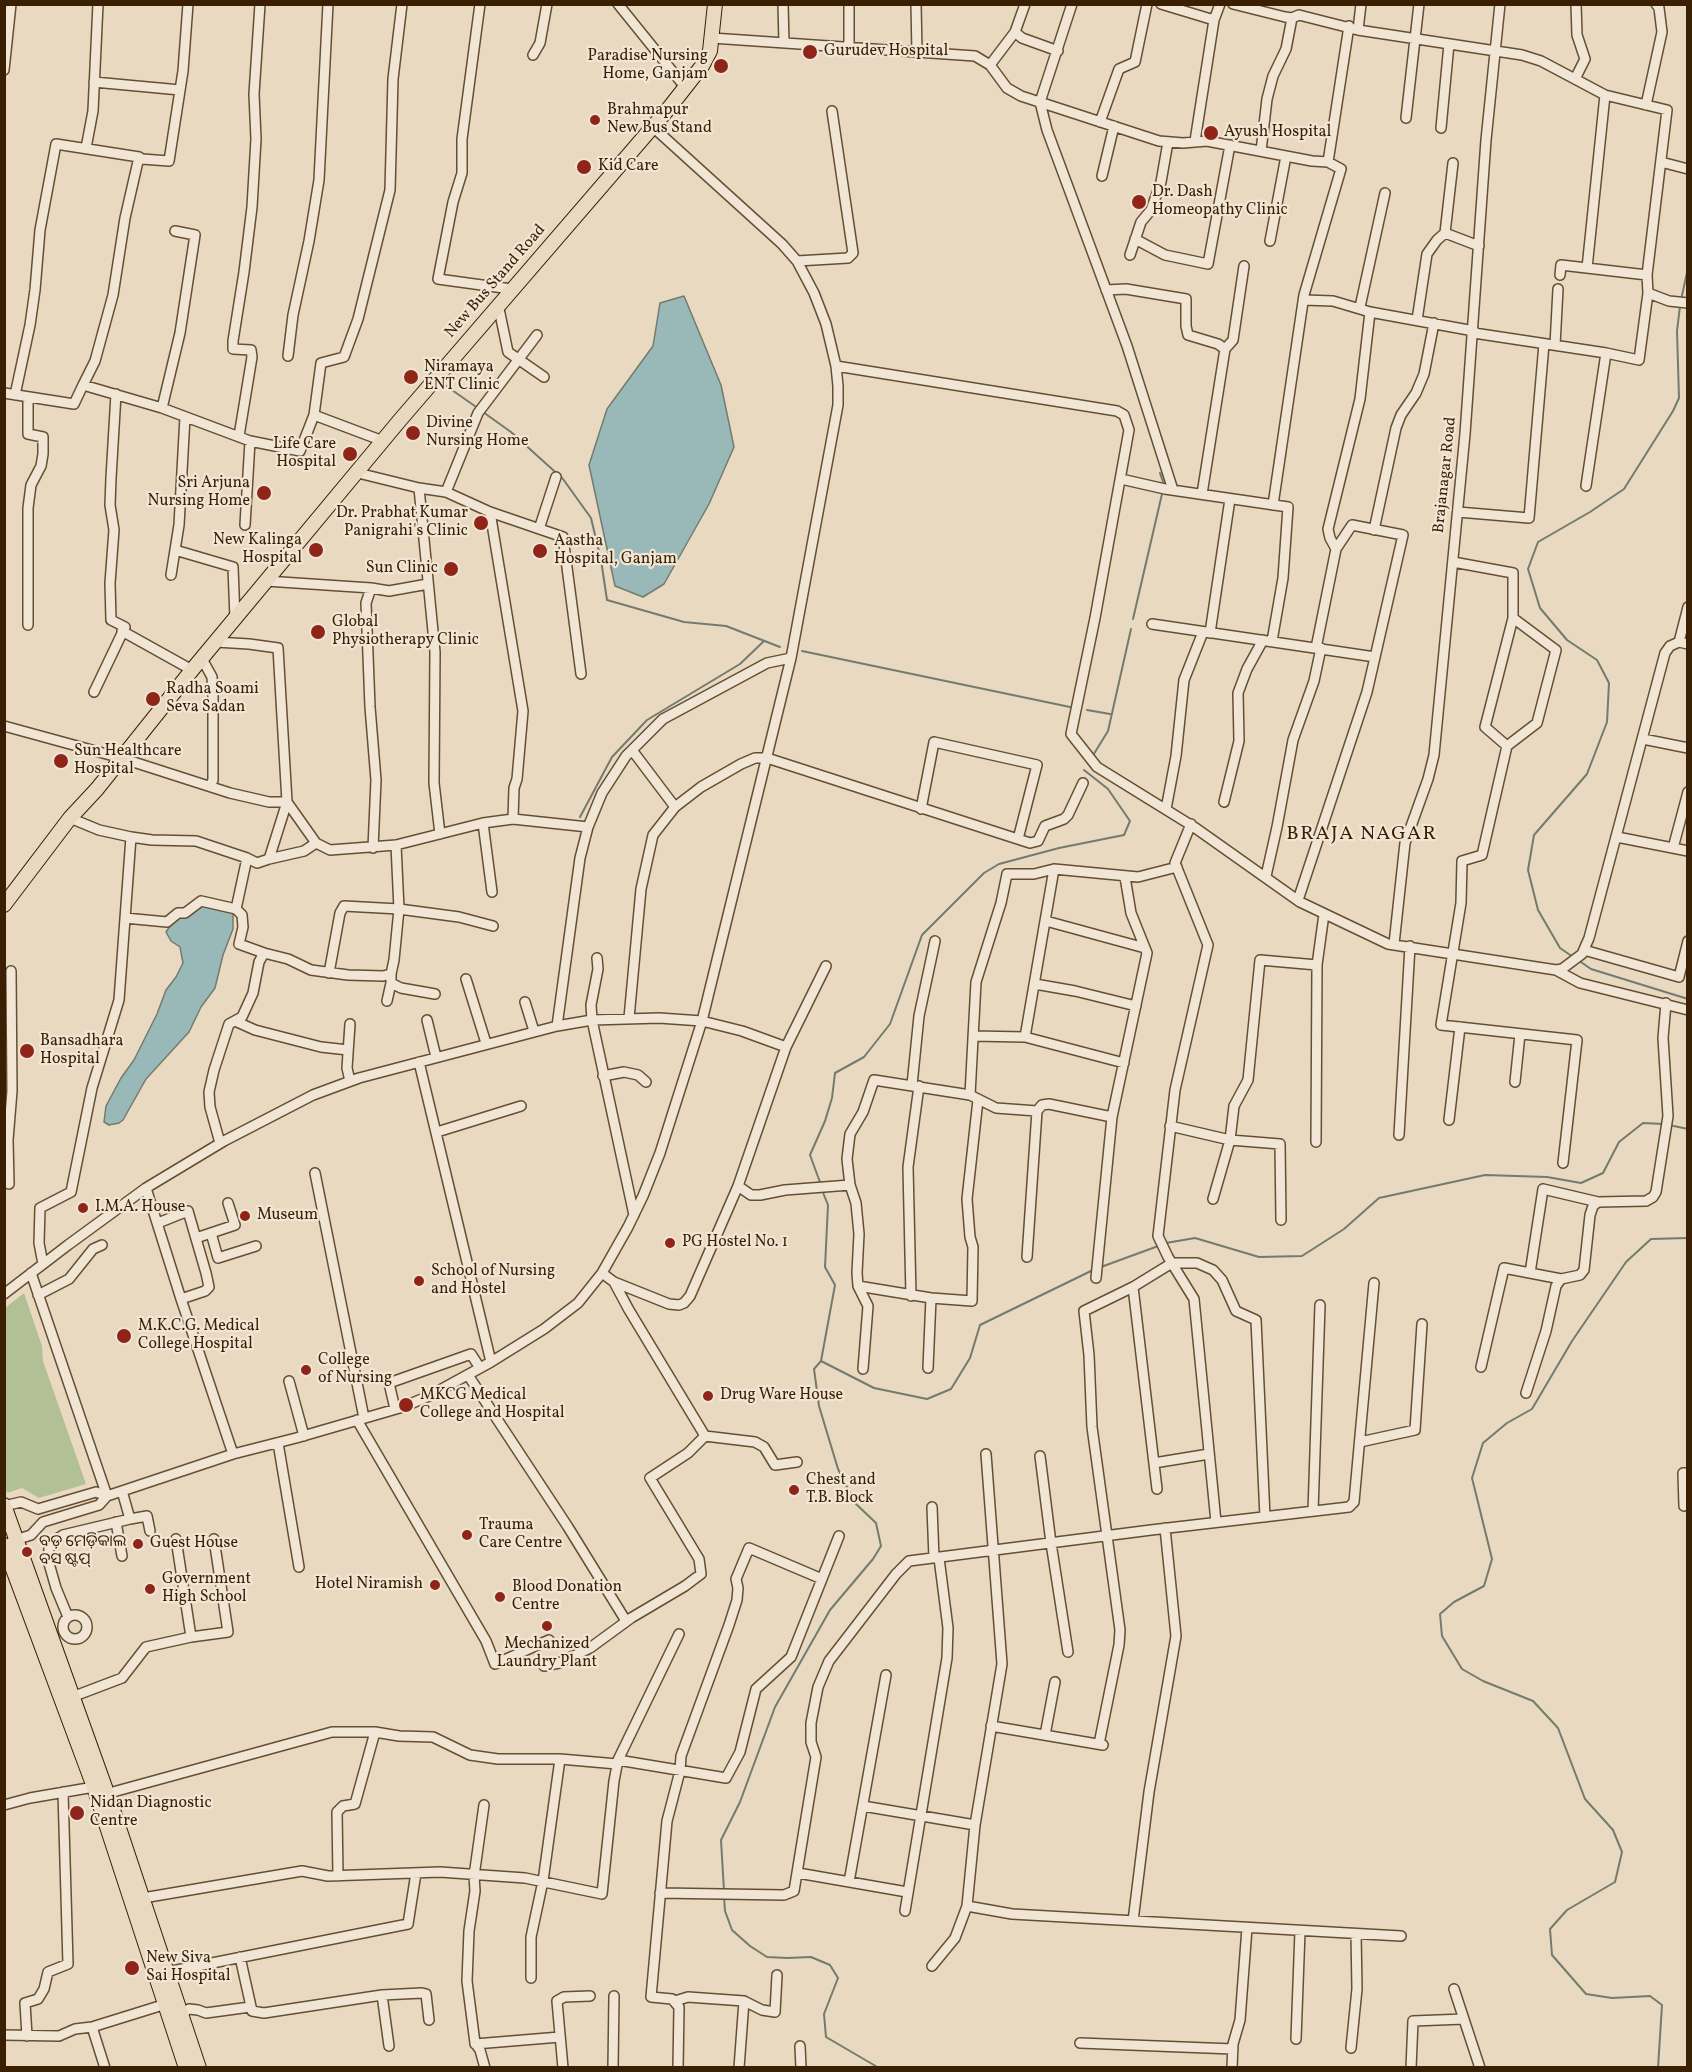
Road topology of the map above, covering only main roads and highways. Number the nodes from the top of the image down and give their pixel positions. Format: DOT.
graph roads {
  1 [pos="715,4"];
  2 [pos="4,905"];
  3 [pos="5,1505"];
  4 [pos="9,1542"];
  5 [pos="100,1789"];
  6 [pos="137,1899"];
  7 [pos="186,2067"];
  8 [pos="199,2067"];
  1 -- 2 [label="highway, New Bus Stand Road"];
  3 -- 4 [label="highway"];
  4 -- 5 [label="highway"];
  4 -- 5 [label="highway"];
  5 -- 6 [label="highway"];
  6 -- 7 [label="highway"];
  6 -- 8 [label="highway"];
}
